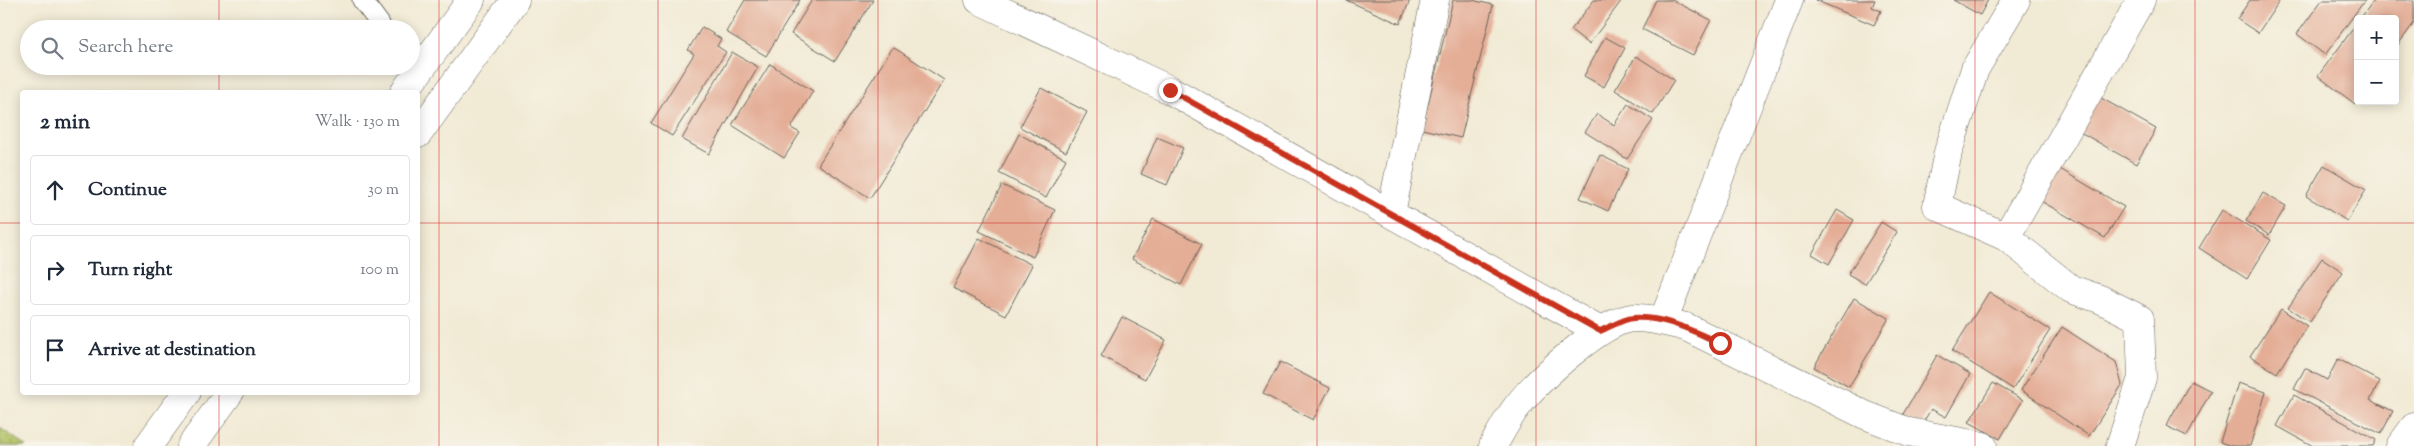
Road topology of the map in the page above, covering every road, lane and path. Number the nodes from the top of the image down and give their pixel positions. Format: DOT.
graph roads {
  1 [pos="362,0"];
  2 [pos="471,0"];
  3 [pos="515,0"];
  4 [pos="978,0"];
  5 [pos="1435,0"];
  6 [pos="1789,0"];
  7 [pos="2016,0"];
  8 [pos="2141,0"];
  9 [pos="377,20"];
  10 [pos="420,70"];
  11 [pos="416,75"];
  12 [pos="405,90"];
  13 [pos="420,131"];
  14 [pos="1391,213"];
  15 [pos="2006,237"];
  16 [pos="1663,321"];
  17 [pos="1600,331"];
  18 [pos="185,395"];
  19 [pos="228,395"];
  20 [pos="2414,427"];
  21 [pos="148,446"];
  22 [pos="191,446"];
  23 [pos="1493,446"];
  24 [pos="1983,446"];
  25 [pos="2120,446"];
  26 [pos="2400,446"];
  1 -- 9 [label="lane"];
  2 -- 10 [label="street"];
  3 -- 13 [label="street"];
  4 -- 14 [label="street"];
  5 -- 14 [label="street"];
  6 -- 16 [label="street"];
  7 -- 15 [label="street"];
  8 -- 15 [label="street"];
  11 -- 12 [label="street"];
  14 -- 17 [label="street"];
  15 -- 25 [label="street"];
  16 -- 17 [label="street"];
  16 -- 24 [label="street"];
  17 -- 23 [label="street"];
  18 -- 21 [label="street"];
  19 -- 22 [label="street"];
  20 -- 26 [label="street"];
}
